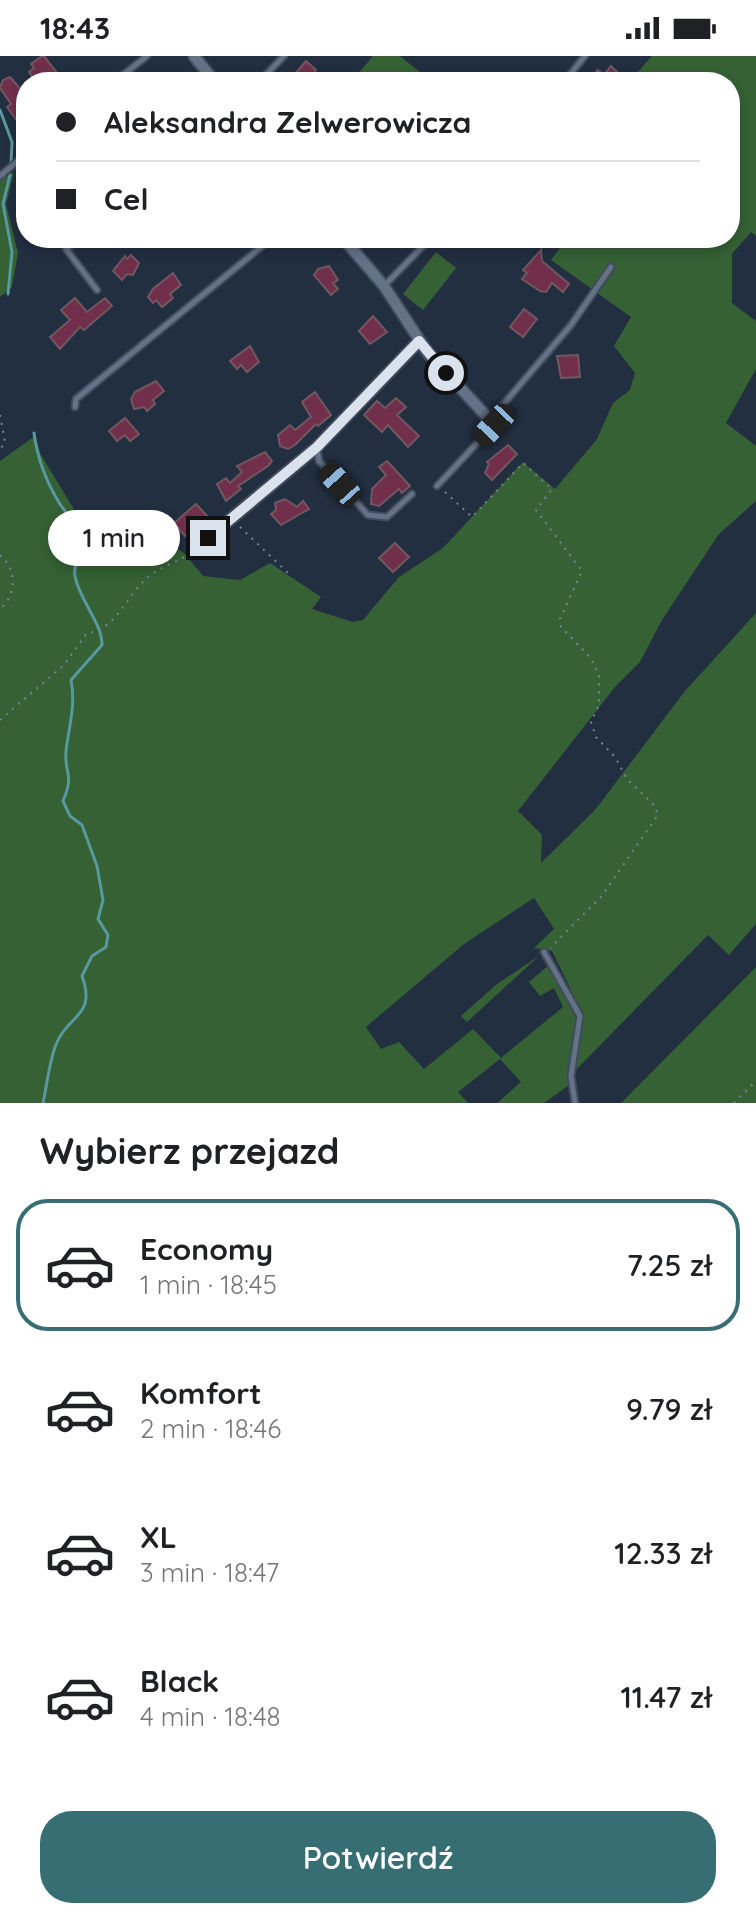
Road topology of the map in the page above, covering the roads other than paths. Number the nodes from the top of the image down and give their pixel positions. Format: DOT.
graph roads {
  1 [pos="147,56"];
  2 [pos="194,56"];
  3 [pos="284,56"];
  4 [pos="585,56"];
  5 [pos="127,72"];
  6 [pos="207,72"];
  7 [pos="269,72"];
  8 [pos="572,72"];
  9 [pos="16,162"];
  10 [pos="0,176"];
  11 [pos="67,248"];
  12 [pos="260,248"];
  13 [pos="352,248"];
  14 [pos="421,248"];
  15 [pos="611,267"];
  16 [pos="384,286"];
  17 [pos="97,290"];
  18 [pos="419,341"];
  19 [pos="75,407"];
  20 [pos="490,420"];
  21 [pos="317,447"];
  22 [pos="437,486"];
  23 [pos="412,494"];
  24 [pos="208,538"];
  25 [pos="544,952"];
  26 [pos="575,1103"];
  1 -- 5 [label="lane"];
  2 -- 6 [label="street"];
  3 -- 7 [label="lane"];
  4 -- 8 [label="lane"];
  9 -- 10 [label="lane"];
  11 -- 17 [label="lane"];
  12 -- 19 [label="lane"];
  13 -- 16 [label="street"];
  14 -- 16 [label="lane"];
  15 -- 20 [label="lane"];
  16 -- 18 [label="street"];
  18 -- 20 [label="street"];
  18 -- 21 [label="street"];
  20 -- 22 [label="lane"];
  21 -- 23 [label="lane"];
  21 -- 24 [label="street"];
  25 -- 26 [label="lane"];
}
